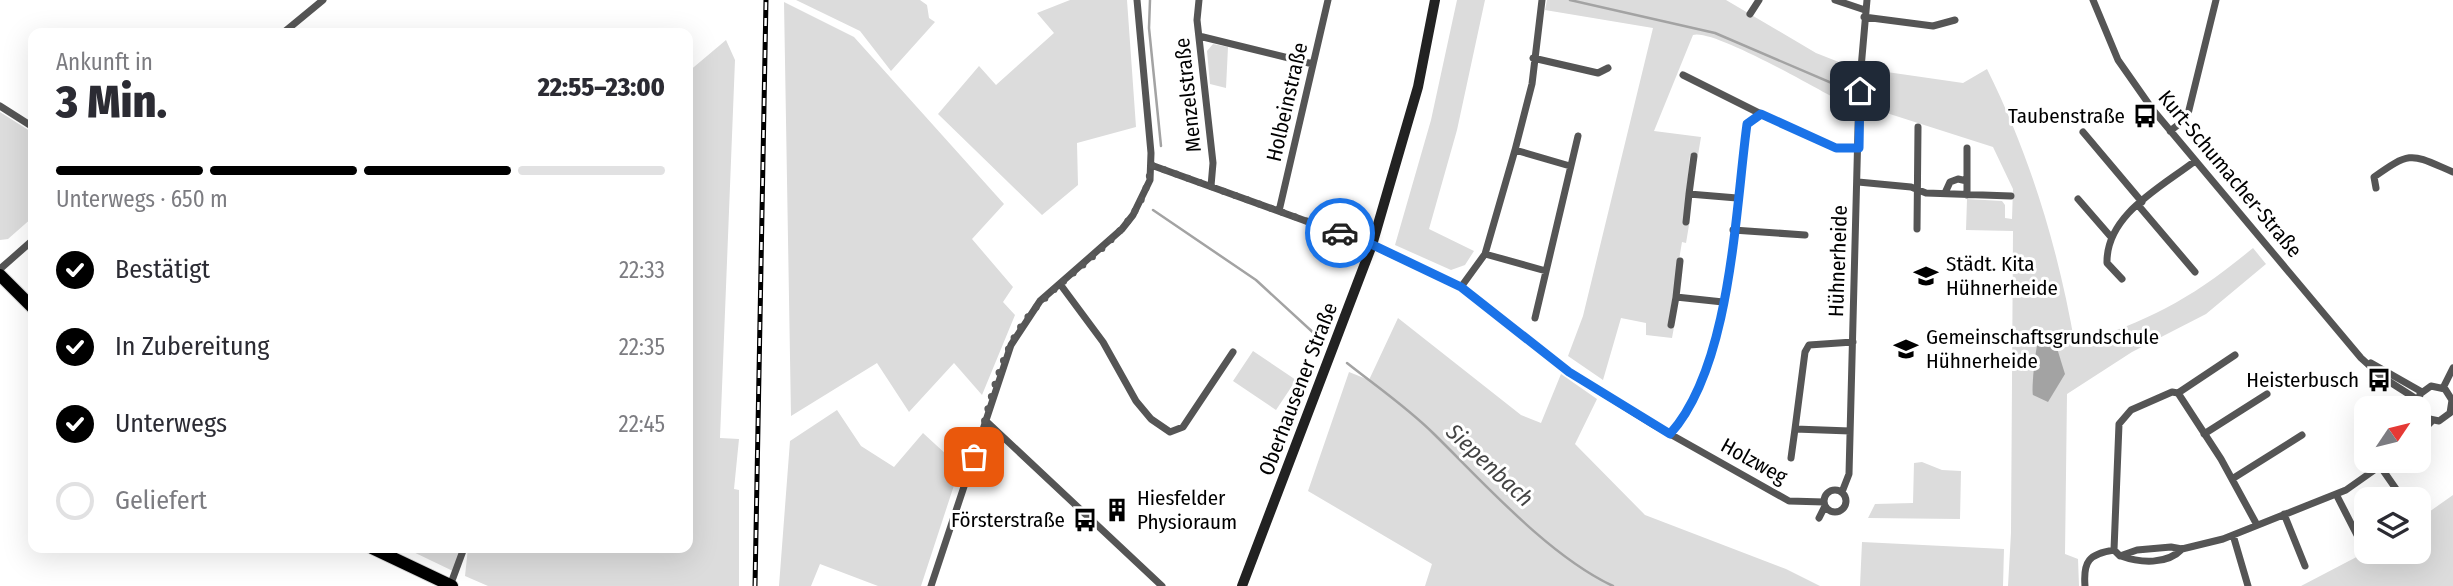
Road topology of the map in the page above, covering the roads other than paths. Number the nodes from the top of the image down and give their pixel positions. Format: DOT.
graph roads {
  1 [pos="323,0"];
  2 [pos="1137,0"];
  3 [pos="1199,0"];
  4 [pos="1328,0"];
  5 [pos="1435,0"];
  6 [pos="1759,0"];
  7 [pos="1835,0"];
  8 [pos="1867,0"];
  9 [pos="2093,0"];
  10 [pos="2216,0"];
  11 [pos="1541,3"];
  12 [pos="1750,14"];
  13 [pos="1865,14"];
  14 [pos="1955,20"];
  15 [pos="289,28"];
  16 [pos="1199,36"];
  17 [pos="1533,58"];
  18 [pos="1313,64"];
  19 [pos="1608,68"];
  20 [pos="1683,75"];
  21 [pos="0,106"];
  22 [pos="1761,114"];
  23 [pos="28,124"];
  24 [pos="1918,127"];
  25 [pos="2171,131"];
  26 [pos="2083,132"];
  27 [pos="1578,136"];
  28 [pos="1859,148"];
  29 [pos="1967,148"];
  30 [pos="1515,150"];
  31 [pos="1694,156"];
  32 [pos="2194,161"];
  33 [pos="1151,165"];
  34 [pos="1570,166"];
  35 [pos="2453,172"];
  36 [pos="1967,181"];
  37 [pos="1858,182"];
  38 [pos="1211,186"];
  39 [pos="2376,188"];
  40 [pos="1918,189"];
  41 [pos="1945,193"];
  42 [pos="1689,194"];
  43 [pos="1967,195"];
  44 [pos="2011,197"];
  45 [pos="1737,198"];
  46 [pos="2078,199"];
  47 [pos="2140,203"];
  48 [pos="1279,211"];
  49 [pos="1686,222"];
  50 [pos="1917,229"];
  51 [pos="1733,230"];
  52 [pos="1805,235"];
  53 [pos="2111,237"];
  54 [pos="28,244"];
  55 [pos="1373,245"];
  56 [pos="1485,254"];
  57 [pos="1680,261"];
  58 [pos="0,269"];
  59 [pos="1546,271"];
  60 [pos="2195,272"];
  61 [pos="0,275"];
  62 [pos="2122,279"];
  63 [pos="1060,284"];
  64 [pos="1461,287"];
  65 [pos="1676,297"];
  66 [pos="1723,302"];
  67 [pos="28,303"];
  68 [pos="1535,317"];
  69 [pos="1671,325"];
  70 [pos="1853,342"];
  71 [pos="1233,352"];
  72 [pos="2235,355"];
  73 [pos="2361,358"];
  74 [pos="2453,368"];
  75 [pos="2443,388"];
  76 [pos="2422,392"];
  77 [pos="2178,393"];
  78 [pos="2267,394"];
  79 [pos="2404,396"];
  80 [pos="2421,396"];
  81 [pos="2453,403"];
  82 [pos="2451,414"];
  83 [pos="986,421"];
  84 [pos="2432,421"];
  85 [pos="1795,429"];
  86 [pos="1850,431"];
  87 [pos="1670,434"];
  88 [pos="2204,434"];
  89 [pos="2302,435"];
  90 [pos="1790,458"];
  91 [pos="2366,473"];
  92 [pos="2232,479"];
  93 [pos="1842,492"];
  94 [pos="2336,494"];
  95 [pos="1804,502"];
  96 [pos="1824,504"];
  97 [pos="1807,511"];
  98 [pos="2284,514"];
  99 [pos="1819,518"];
  100 [pos="2256,525"];
  101 [pos="2354,529"];
  102 [pos="2233,535"];
  103 [pos="2182,549"];
  104 [pos="382,553"];
  105 [pos="462,553"];
  106 [pos="2117,553"];
  107 [pos="2305,566"];
  108 [pos="932,584"];
  109 [pos="451,586"];
  110 [pos="942,586"];
  111 [pos="1162,586"];
  112 [pos="1242,586"];
  113 [pos="2085,586"];
  114 [pos="2249,586"];
  1 -- 15 [label="street"];
  2 -- 33 [label="street"];
  3 -- 16 [label="street, Menzelstraße"];
  4 -- 18 [label="street, Holbeinstraße"];
  5 -- 55 [label="main road, Oberhausener Straße"];
  6 -- 12 [label="street"];
  7 -- 13 [label="street"];
  8 -- 13 [label="street, Hühnerheide"];
  9 -- 25 [label="street, Kurt-Schumacher-Straße"];
  10 -- 25 [label="street"];
  11 -- 17 [label="street"];
  13 -- 14 [label="street"];
  13 -- 28 [label="street, Hühnerheide"];
  16 -- 18 [label="street"];
  16 -- 38 [label="street, Menzelstraße"];
  17 -- 19 [label="street"];
  17 -- 30 [label="street"];
  18 -- 48 [label="street, Holbeinstraße"];
  20 -- 22 [label="street"];
  21 -- 23 [label="street"];
  22 -- 28 [label="street"];
  22 -- 45 [label="street"];
  24 -- 40 [label="street"];
  25 -- 32 [label="street, Kurt-Schumacher-Straße"];
  26 -- 47 [label="street"];
  27 -- 34 [label="street"];
  28 -- 37 [label="street, Hühnerheide"];
  29 -- 36 [label="street"];
  30 -- 34 [label="street"];
  30 -- 56 [label="street"];
  31 -- 42 [label="street"];
  32 -- 47 [label="street"];
  32 -- 73 [label="street, Kurt-Schumacher-Straße"];
  33 -- 38 [label="street, Holzweg"];
  33 -- 63 [label="street"];
  34 -- 59 [label="street"];
  35 -- 39 [label="street"];
  36 -- 41 [label="street"];
  36 -- 43 [label="street"];
  37 -- 40 [label="street, Hühnerheide"];
  37 -- 70 [label="street, Hühnerheide"];
  38 -- 48 [label="street, Holzweg"];
  40 -- 41 [label="street, Hühnerheide"];
  40 -- 50 [label="street"];
  41 -- 43 [label="street, Hühnerheide"];
  42 -- 45 [label="street"];
  42 -- 49 [label="street"];
  43 -- 44 [label="street, Hühnerheide"];
  45 -- 51 [label="street"];
  46 -- 53 [label="street"];
  47 -- 53 [label="street"];
  47 -- 60 [label="street"];
  48 -- 55 [label="street, Holzweg"];
  51 -- 52 [label="street"];
  51 -- 66 [label="street"];
  53 -- 62 [label="street"];
  54 -- 58 [label="street"];
  55 -- 64 [label="street, Holzweg"];
  55 -- 112 [label="main road, Oberhausener Straße"];
  56 -- 59 [label="street"];
  56 -- 64 [label="street"];
  57 -- 65 [label="street"];
  59 -- 68 [label="street"];
  61 -- 67 [label="main road"];
  63 -- 71 [label="street"];
  63 -- 83 [label="street"];
  64 -- 87 [label="street, Holzweg"];
  65 -- 66 [label="street"];
  65 -- 69 [label="street"];
  66 -- 87 [label="street"];
  70 -- 85 [label="street, Hühnerheide"];
  70 -- 86 [label="street, Hühnerheide"];
  72 -- 77 [label="street"];
  73 -- 76 [label="street, Kurt-Schumacher-Straße"];
  73 -- 79 [label="street, Kurt-Schumacher-Straße"];
  74 -- 75 [label="street"];
  75 -- 76 [label="street"];
  75 -- 81 [label="street"];
  76 -- 80 [label="street"];
  77 -- 88 [label="street"];
  77 -- 106 [label="street"];
  78 -- 88 [label="street"];
  81 -- 82 [label="street"];
  82 -- 84 [label="street"];
  83 -- 108 [label="street"];
  83 -- 111 [label="street"];
  85 -- 86 [label="street"];
  85 -- 90 [label="street, Hühnerheide"];
  86 -- 93 [label="street, Hühnerheide"];
  87 -- 95 [label="street, Holzweg"];
  88 -- 92 [label="street"];
  89 -- 92 [label="street"];
  91 -- 94 [label="street"];
  92 -- 100 [label="street"];
  93 -- 96 [label="street"];
  93 -- 96 [label="street, Hühnerheide"];
  94 -- 98 [label="street"];
  94 -- 101 [label="street"];
  95 -- 96 [label="street, Holzweg"];
  95 -- 97 [label="street"];
  96 -- 99 [label="street"];
  98 -- 100 [label="street"];
  98 -- 107 [label="street"];
  100 -- 102 [label="street"];
  102 -- 103 [label="street"];
  102 -- 114 [label="street"];
  103 -- 106 [label="street"];
  103 -- 106 [label="street"];
  104 -- 109 [label="main road"];
  105 -- 109 [label="street"];
  106 -- 113 [label="street"];
  108 -- 110 [label="street"];
}
